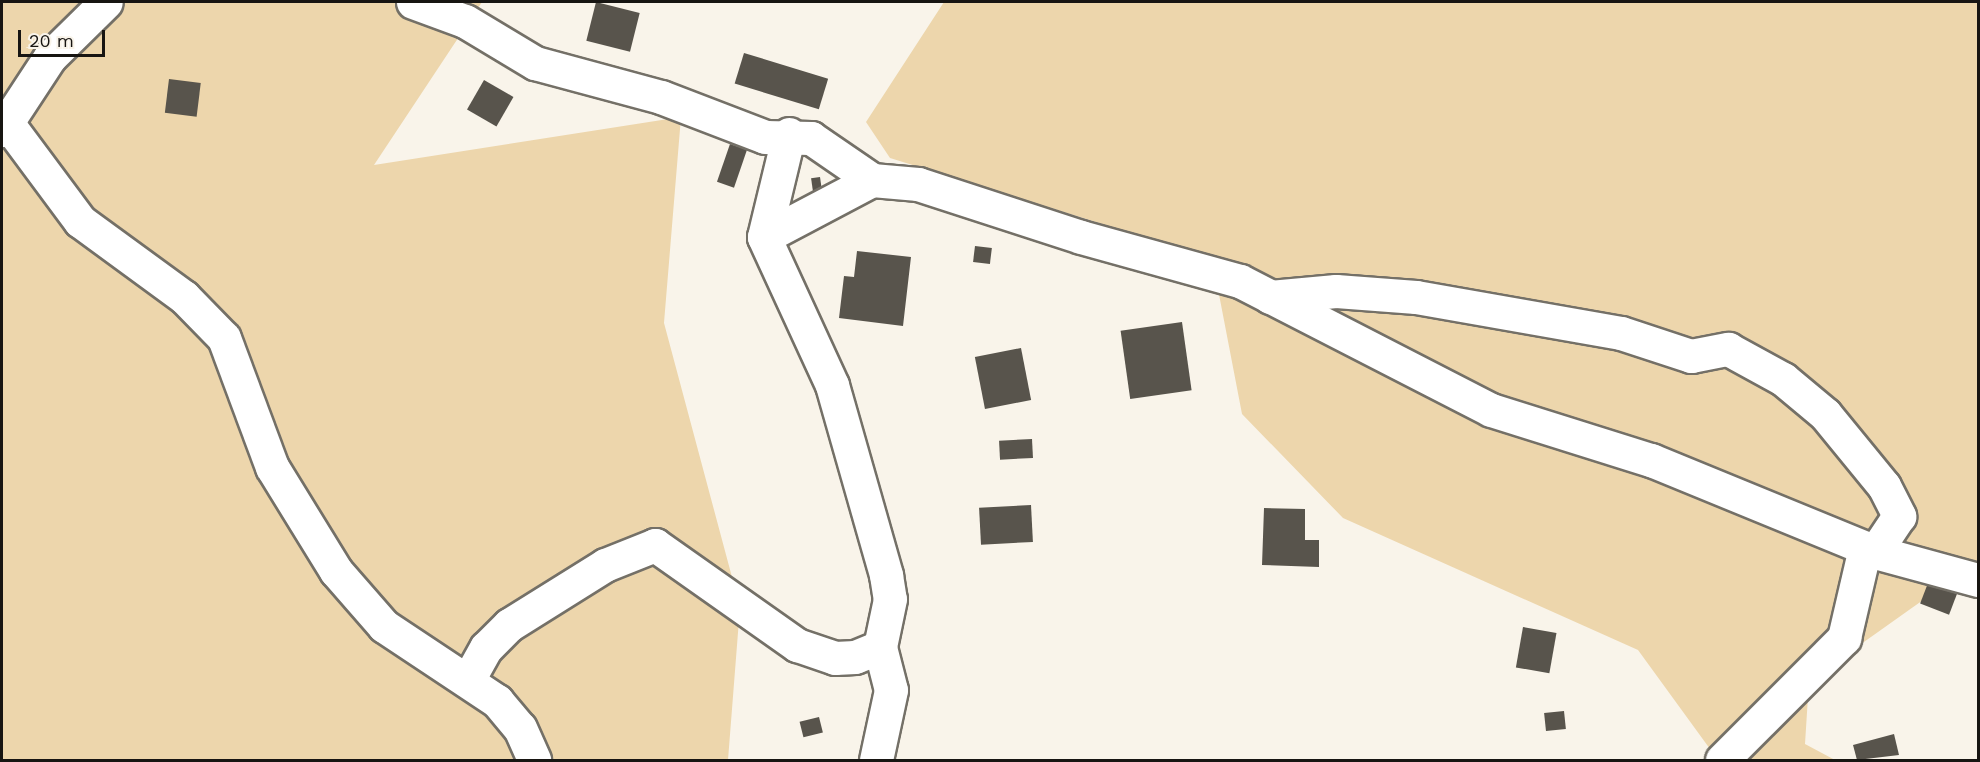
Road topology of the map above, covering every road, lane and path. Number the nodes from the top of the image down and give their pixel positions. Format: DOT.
graph roads {
  1 [pos="106,2"];
  2 [pos="413,2"];
  3 [pos="3,123"];
  4 [pos="789,134"];
  5 [pos="872,180"];
  6 [pos="764,237"];
  7 [pos="1270,297"];
  8 [pos="1870,550"];
  9 [pos="1978,580"];
  10 [pos="880,646"];
  11 [pos="468,680"];
  12 [pos="881,757"];
  13 [pos="534,760"];
  14 [pos="1722,760"];
  1 -- 3 [label="street"];
  2 -- 4 [label="street"];
  3 -- 11 [label="street"];
  4 -- 5 [label="street"];
  4 -- 6 [label="street"];
  5 -- 6 [label="street"];
  5 -- 7 [label="street"];
  6 -- 10 [label="street"];
  7 -- 8 [label="street"];
  7 -- 8 [label="street"];
  8 -- 9 [label="street"];
  8 -- 14 [label="street"];
  10 -- 11 [label="street"];
  10 -- 12 [label="street"];
  11 -- 13 [label="street"];
}
